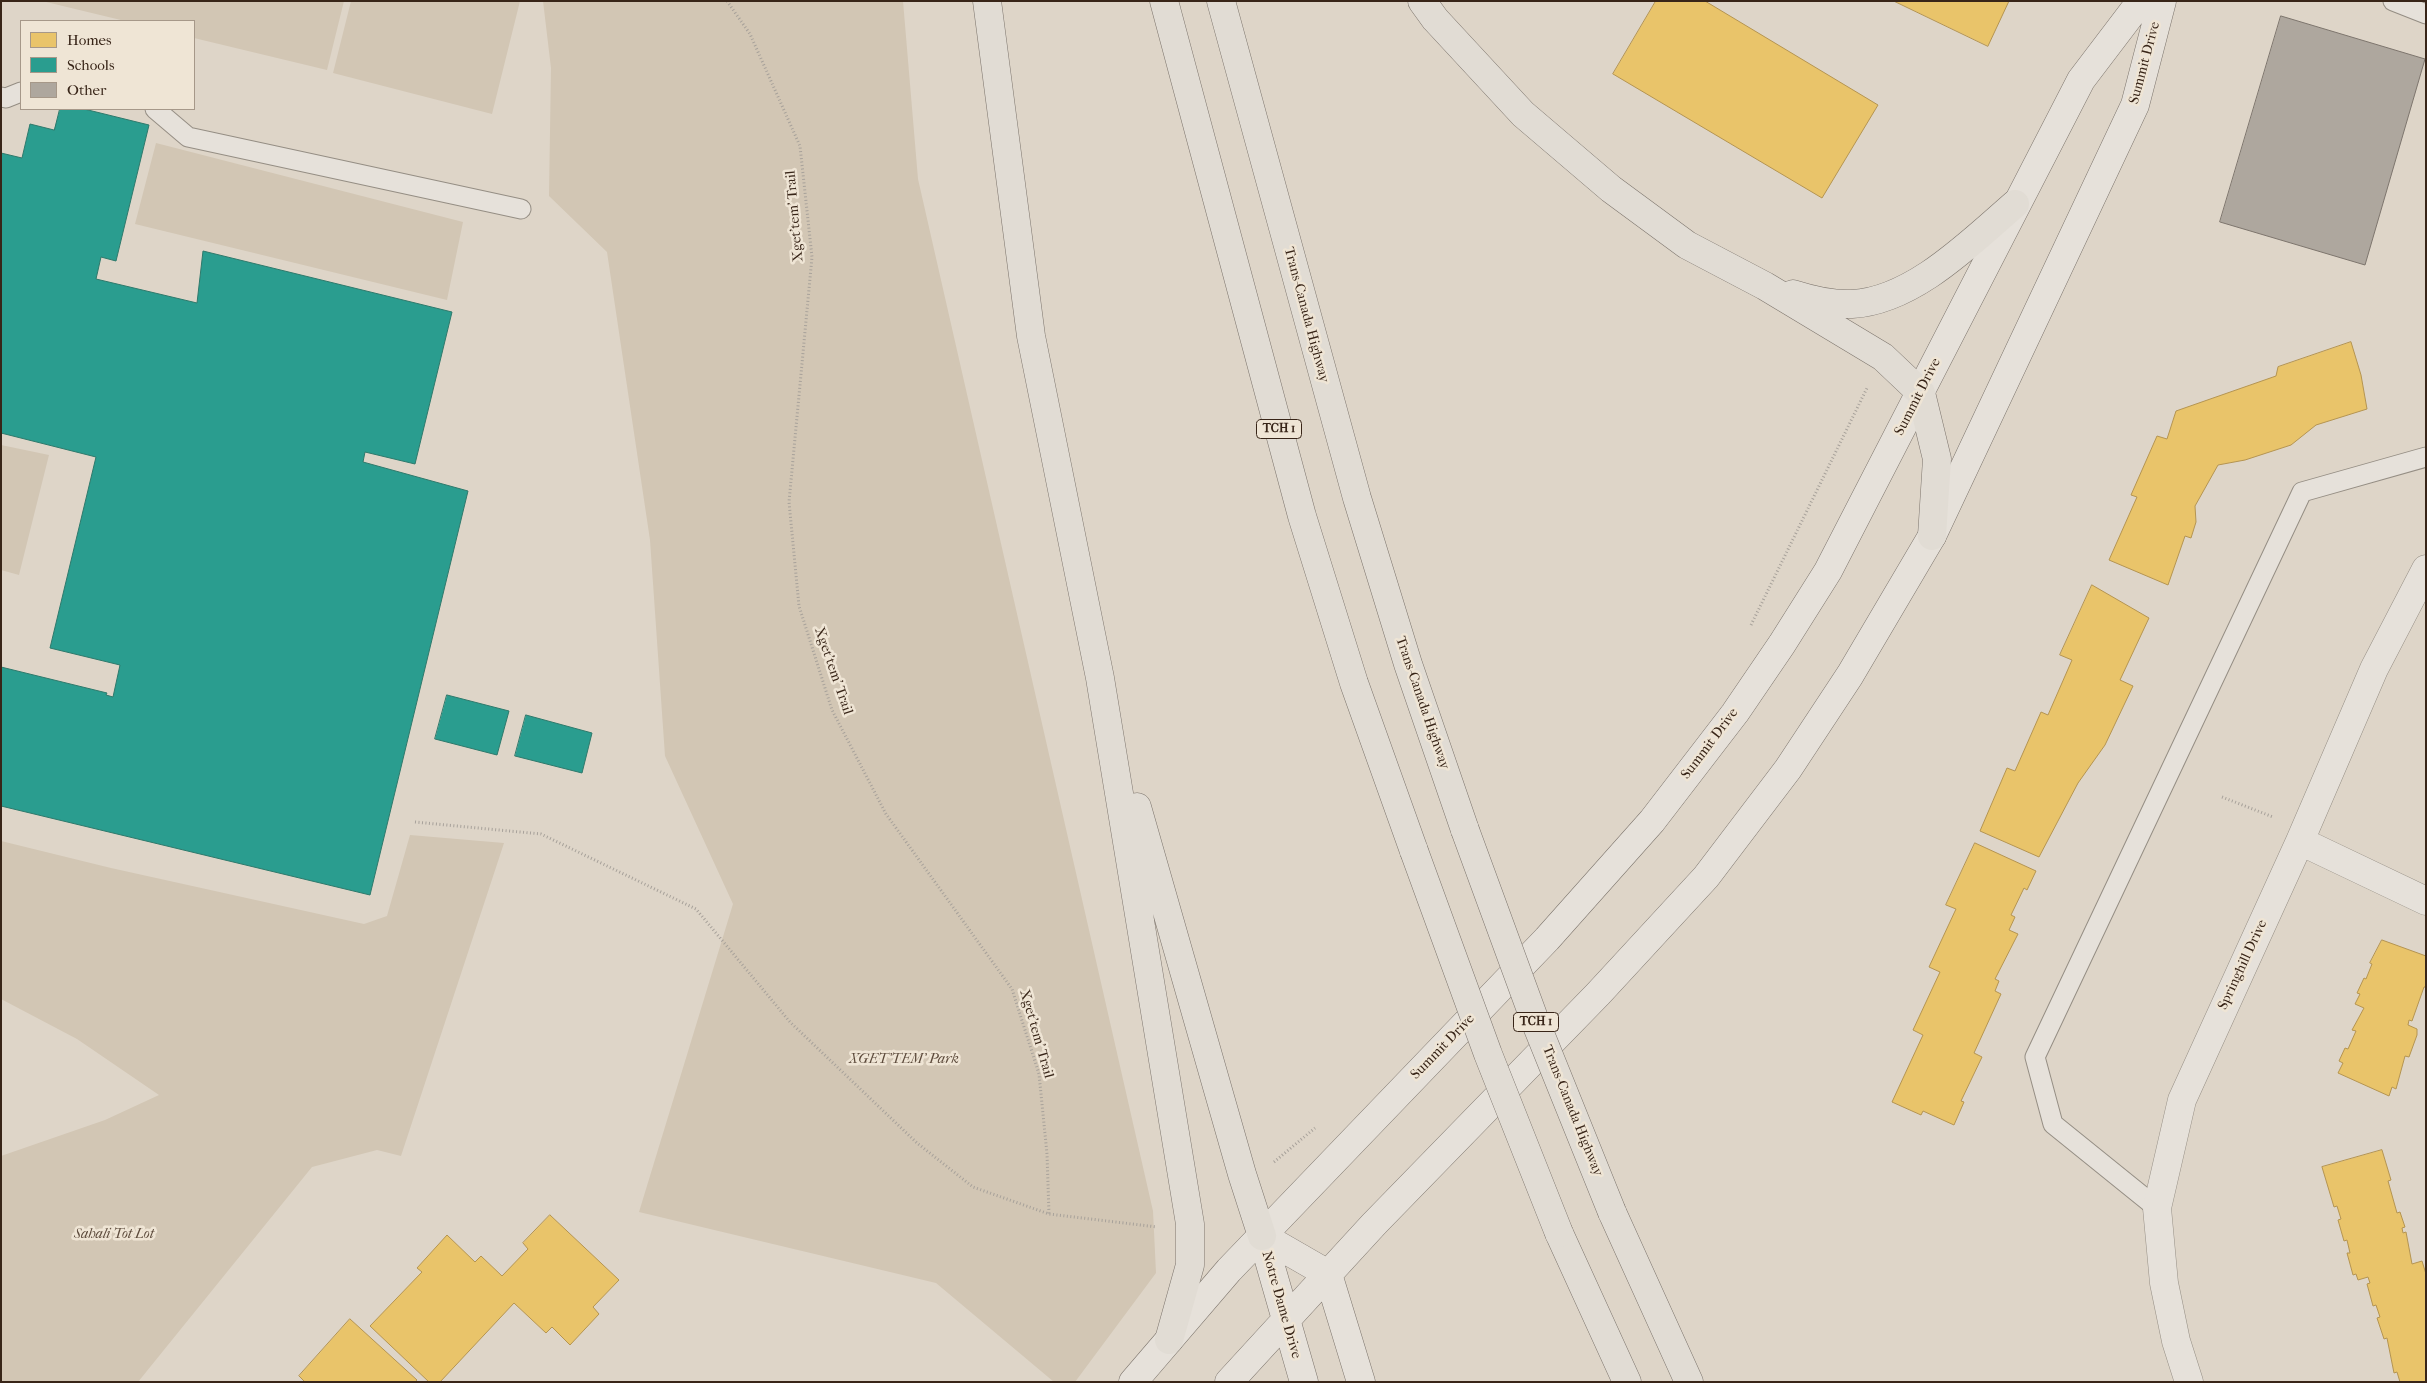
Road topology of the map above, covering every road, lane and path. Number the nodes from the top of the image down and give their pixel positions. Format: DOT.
graph roads {
  1 [pos="727,1"];
  2 [pos="987,1"];
  3 [pos="1164,1"];
  4 [pos="1222,1"];
  5 [pos="1422,1"];
  6 [pos="2141,1"];
  7 [pos="2162,1"];
  8 [pos="2393,1"];
  9 [pos="2426,14"];
  10 [pos="20,92"];
  11 [pos="1,97"];
  12 [pos="156,110"];
  13 [pos="2015,204"];
  14 [pos="521,209"];
  15 [pos="1765,286"];
  16 [pos="1868,385"];
  17 [pos="1920,393"];
  18 [pos="2426,457"];
  19 [pos="1932,536"];
  20 [pos="2426,569"];
  21 [pos="1747,634"];
  22 [pos="1100,678"];
  23 [pos="2222,796"];
  24 [pos="2259,811"];
  25 [pos="415,822"];
  26 [pos="2300,841"];
  27 [pos="2426,901"];
  28 [pos="1316,1127"];
  29 [pos="1279,1157"];
  30 [pos="2157,1208"];
  31 [pos="1048,1214"];
  32 [pos="1160,1227"];
  33 [pos="1262,1236"];
  34 [pos="1328,1274"];
  35 [pos="1285,1320"];
  36 [pos="1169,1340"];
  37 [pos="1133,1382"];
  38 [pos="1229,1382"];
  39 [pos="1304,1382"];
  40 [pos="1361,1382"];
  41 [pos="1627,1382"];
  42 [pos="1689,1382"];
  43 [pos="2189,1382"];
  1 -- 31 [label="path, Xget'tem' Trail"];
  2 -- 22 [label="highway"];
  3 -- 41 [label="highway, TCH 1, bridge"];
  4 -- 42 [label="highway, Trans-Canada Highway / TCH 1, bridge"];
  5 -- 15 [label="highway"];
  6 -- 13 [label="main road, Summit Drive"];
  7 -- 19 [label="main road, Summit Drive"];
  8 -- 9 [label="lane"];
  10 -- 11 [label="lane"];
  12 -- 14 [label="lane"];
  13 -- 15 [label="highway"];
  13 -- 17 [label="main road, Summit Drive"];
  15 -- 17 [label="highway"];
  16 -- 21 [label="path"];
  17 -- 19 [label="highway"];
  17 -- 33 [label="main road, Summit Drive"];
  18 -- 30 [label="lane"];
  19 -- 34 [label="main road, Summit Drive"];
  20 -- 26 [label="main road, Springhill Drive"];
  22 -- 33 [label="highway"];
  22 -- 36 [label="highway"];
  23 -- 24 [label="path"];
  25 -- 31 [label="path"];
  26 -- 27 [label="main road"];
  26 -- 30 [label="main road, Springhill Drive"];
  28 -- 29 [label="path"];
  30 -- 43 [label="main road, Springhill Drive"];
  31 -- 32 [label="path"];
  33 -- 34 [label="main road, Notre Dame Drive"];
  33 -- 35 [label="main road, Notre Dame Drive"];
  33 -- 36 [label="main road, Summit Drive"];
  34 -- 35 [label="main road, Summit Drive"];
  34 -- 40 [label="main road"];
  35 -- 38 [label="main road, Summit Drive"];
  35 -- 39 [label="main road, Notre Dame Drive"];
  36 -- 37 [label="main road, Summit Drive"];
}
